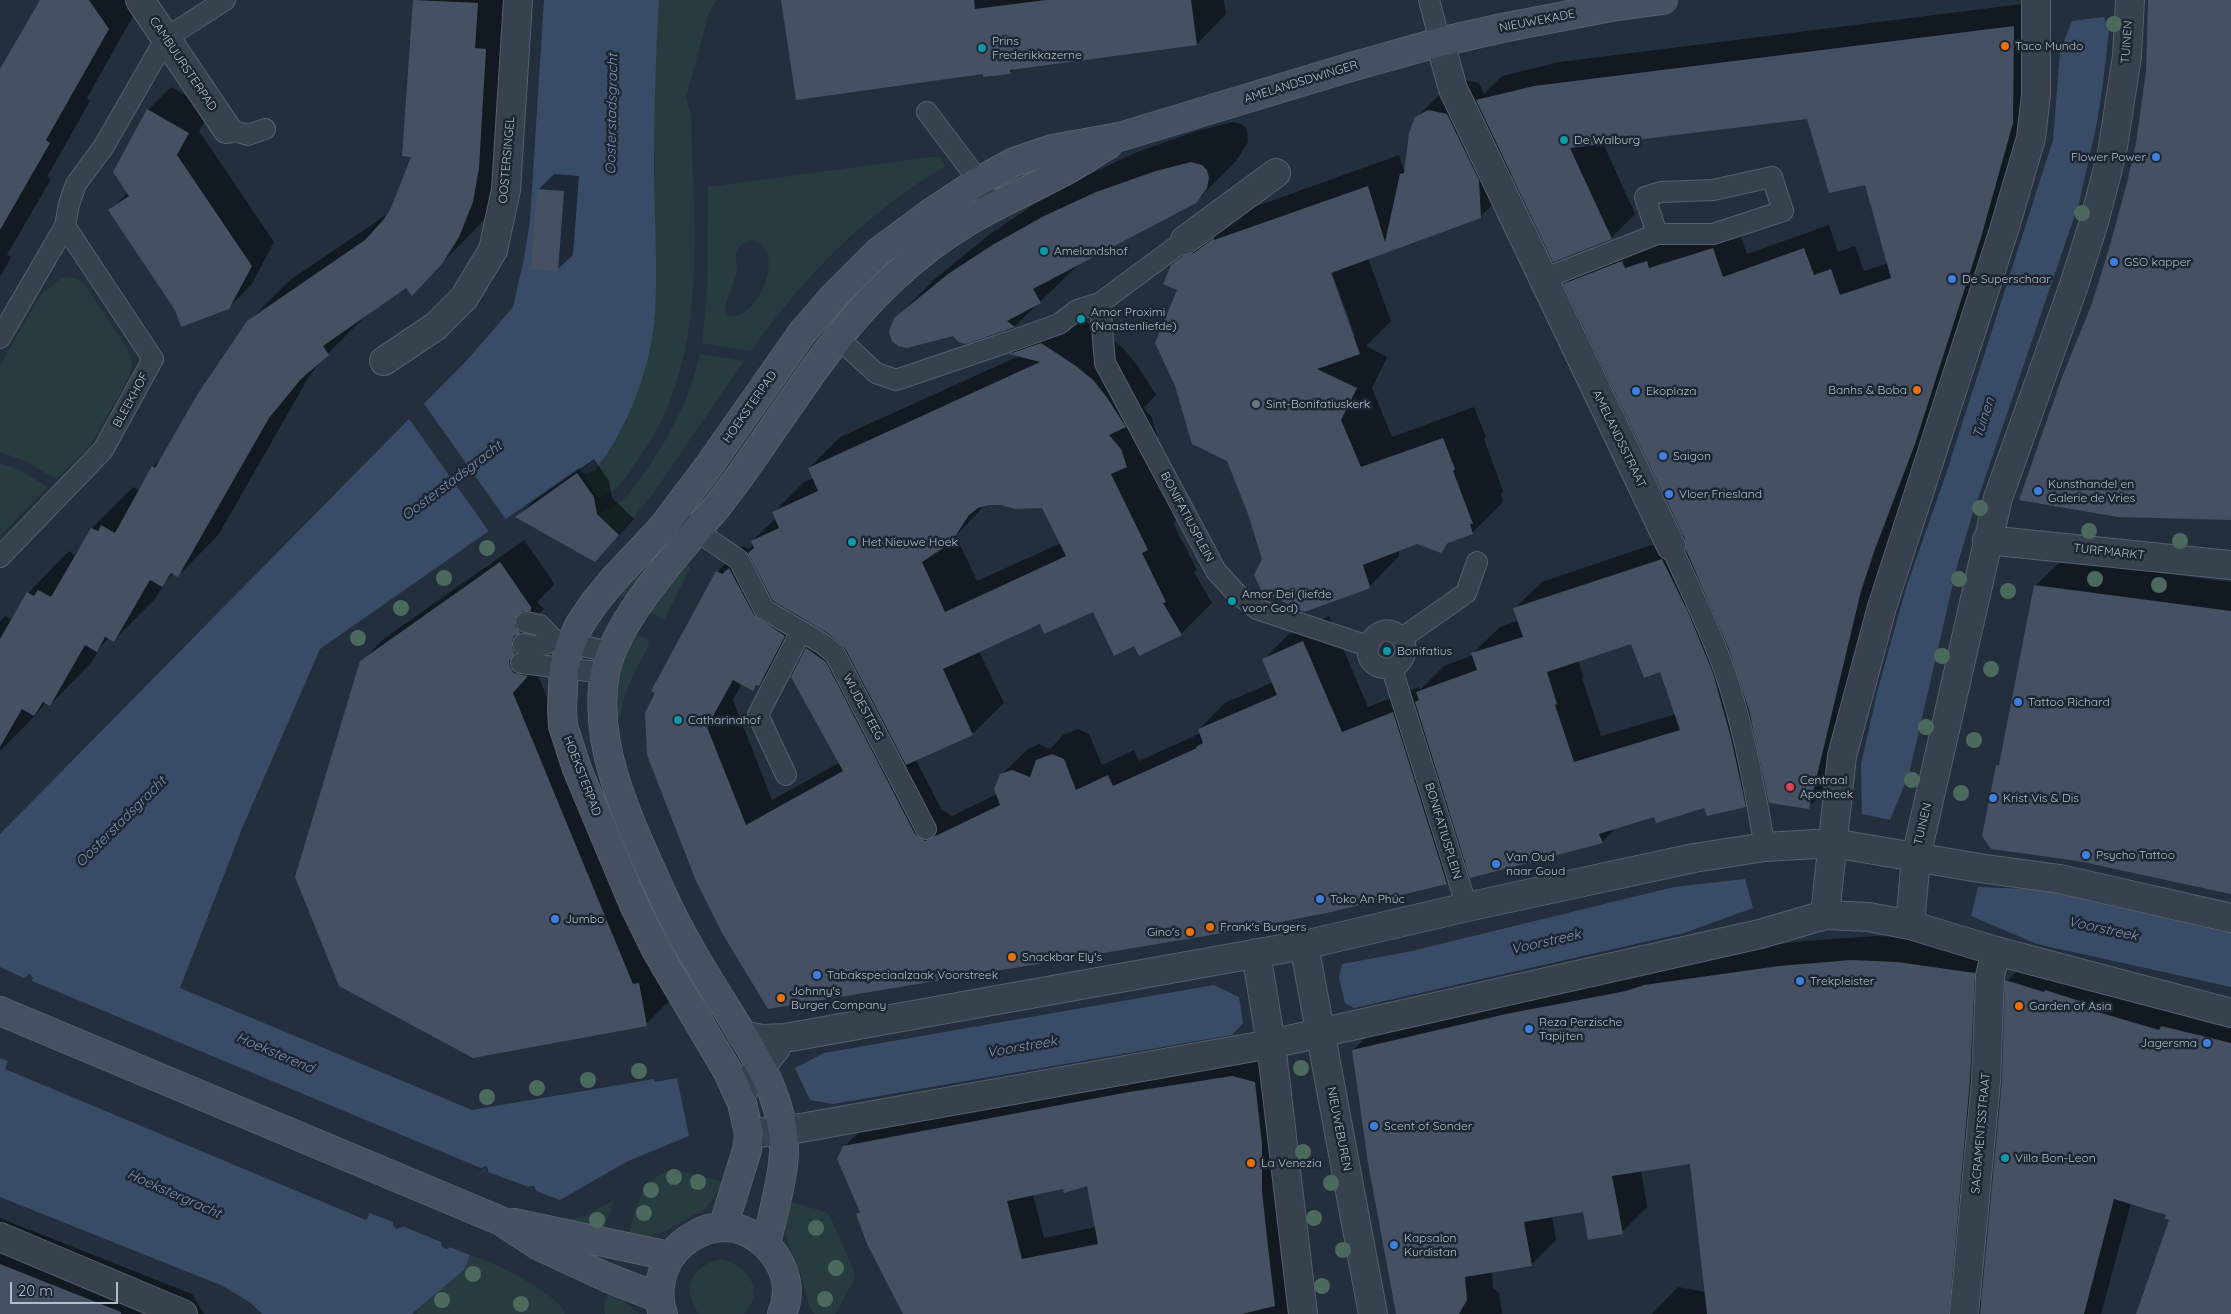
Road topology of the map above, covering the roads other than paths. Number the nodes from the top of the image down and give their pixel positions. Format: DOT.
graph roads {
  1 [pos="140,0"];
  2 [pos="225,0"];
  3 [pos="518,0"];
  4 [pos="1429,0"];
  5 [pos="1663,0"];
  6 [pos="2036,0"];
  7 [pos="2130,0"];
  8 [pos="166,38"];
  9 [pos="1440,42"];
  10 [pos="927,112"];
  11 [pos="265,128"];
  12 [pos="227,129"];
  13 [pos="1119,137"];
  14 [pos="1276,173"];
  15 [pos="979,181"];
  16 [pos="992,208"];
  17 [pos="932,212"];
  18 [pos="65,226"];
  19 [pos="1657,234"];
  20 [pos="1185,240"];
  21 [pos="1543,279"];
  22 [pos="1100,303"];
  23 [pos="837,337"];
  24 [pos="0,338"];
  25 [pos="384,361"];
  26 [pos="672,515"];
  27 [pos="697,530"];
  28 [pos="1987,540"];
  29 [pos="1671,546"];
  30 [pos="0,557"];
  31 [pos="1477,562"];
  32 [pos="2231,565"];
  33 [pos="526,622"];
  34 [pos="801,631"];
  35 [pos="1402,638"];
  36 [pos="1368,646"];
  37 [pos="563,650"];
  38 [pos="608,662"];
  39 [pos="1392,669"];
  40 [pos="786,776"];
  41 [pos="926,829"];
  42 [pos="1833,843"];
  43 [pos="1765,847"];
  44 [pos="1916,857"];
  45 [pos="1467,907"];
  46 [pos="1825,915"];
  47 [pos="2231,918"];
  48 [pos="1910,924"];
  49 [pos="1304,945"];
  50 [pos="1996,952"];
  51 [pos="1256,953"];
  52 [pos="2231,1013"];
  53 [pos="8,1014"];
  54 [pos="1321,1033"];
  55 [pos="742,1035"];
  56 [pos="785,1038"];
  57 [pos="1271,1044"];
  58 [pos="760,1066"];
  59 [pos="740,1096"];
  60 [pos="783,1131"];
  61 [pos="749,1134"];
  62 [pos="498,1220"];
  63 [pos="723,1227"];
  64 [pos="0,1236"];
  65 [pos="766,1244"];
  66 [pos="669,1256"];
  67 [pos="661,1306"];
  68 [pos="787,1312"];
  69 [pos="183,1314"];
  70 [pos="1303,1314"];
  71 [pos="1373,1314"];
  72 [pos="1964,1314"];
  1 -- 8 [label="street, CAMBUURSTERPAD"];
  2 -- 8 [label="lane"];
  3 -- 25 [label="street, OOSTERSINGEL"];
  4 -- 9 [label="lane"];
  5 -- 9 [label="main road, NIEUWEKADE"];
  6 -- 42 [label="street"];
  7 -- 28 [label="street, TUINEN"];
  8 -- 12 [label="street, CAMBUURSTERPAD"];
  8 -- 18 [label="lane"];
  9 -- 13 [label="main road, AMELANDSDWINGER"];
  9 -- 21 [label="street, AMELANDSSTRAAT"];
  10 -- 15 [label="lane"];
  11 -- 12 [label="lane"];
  13 -- 15 [label="main road, AMELANDSDWINGER"];
  13 -- 16 [label="main road, AMELANDSDWINGER"];
  14 -- 20 [label="street"];
  15 -- 16 [label="lane"];
  15 -- 17 [label="main road, AMELANDSDWINGER"];
  16 -- 23 [label="main road, AMELANDSDWINGER"];
  17 -- 26 [label="main road, HOEKSTERPAD"];
  18 -- 24 [label="lane"];
  18 -- 30 [label="lane, BLEEKHOF"];
  19 -- 19 [label="lane"];
  19 -- 21 [label="lane"];
  20 -- 22 [label="lane"];
  21 -- 29 [label="street, AMELANDSSTRAAT"];
  22 -- 23 [label="lane"];
  22 -- 36 [label="lane, BONIFATIUSPLEIN"];
  23 -- 27 [label="main road"];
  26 -- 27 [label="lane, WIJDESTEEG"];
  26 -- 37 [label="main road, HOEKSTERPAD"];
  27 -- 34 [label="lane, WIJDESTEEG"];
  27 -- 38 [label="main road"];
  28 -- 32 [label="street, TURFMARKT"];
  28 -- 44 [label="street, TUINEN"];
  29 -- 43 [label="lane, AMELANDSSTRAAT"];
  31 -- 35 [label="lane"];
  33 -- 37 [label="lane"];
  34 -- 40 [label="lane"];
  34 -- 41 [label="lane, WIJDESTEEG"];
  35 -- 36 [label="lane"];
  35 -- 39 [label="lane"];
  36 -- 39 [label="lane"];
  37 -- 37 [label="lane"];
  37 -- 38 [label="lane"];
  37 -- 59 [label="main road, HOEKSTERPAD"];
  38 -- 55 [label="main road"];
  39 -- 45 [label="lane, BONIFATIUSPLEIN"];
  42 -- 43 [label="street"];
  42 -- 44 [label="street"];
  42 -- 46 [label="street"];
  43 -- 45 [label="street"];
  44 -- 47 [label="street"];
  44 -- 48 [label="street, TUINEN"];
  45 -- 49 [label="street"];
  46 -- 48 [label="street"];
  46 -- 54 [label="street"];
  48 -- 50 [label="street"];
  49 -- 51 [label="street"];
  49 -- 54 [label="street, NIEUWEBUREN"];
  50 -- 52 [label="street"];
  50 -- 72 [label="street, SACRAMENTSSTRAAT"];
  51 -- 56 [label="street"];
  51 -- 57 [label="street"];
  53 -- 62 [label="main road"];
  54 -- 57 [label="street"];
  54 -- 71 [label="street, NIEUWEBUREN"];
  55 -- 56 [label="street"];
  55 -- 58 [label="main road"];
  56 -- 58 [label="street"];
  57 -- 60 [label="street"];
  57 -- 70 [label="street"];
  58 -- 59 [label="street"];
  58 -- 60 [label="main road"];
  59 -- 61 [label="main road, HOEKSTERPAD"];
  60 -- 61 [label="street"];
  60 -- 65 [label="main road"];
  61 -- 63 [label="main road, HOEKSTERPAD"];
  62 -- 66 [label="main road"];
  62 -- 67 [label="main road"];
  63 -- 65 [label="main road"];
  63 -- 66 [label="main road"];
  64 -- 69 [label="street"];
  65 -- 68 [label="main road"];
  66 -- 67 [label="main road"];
}
